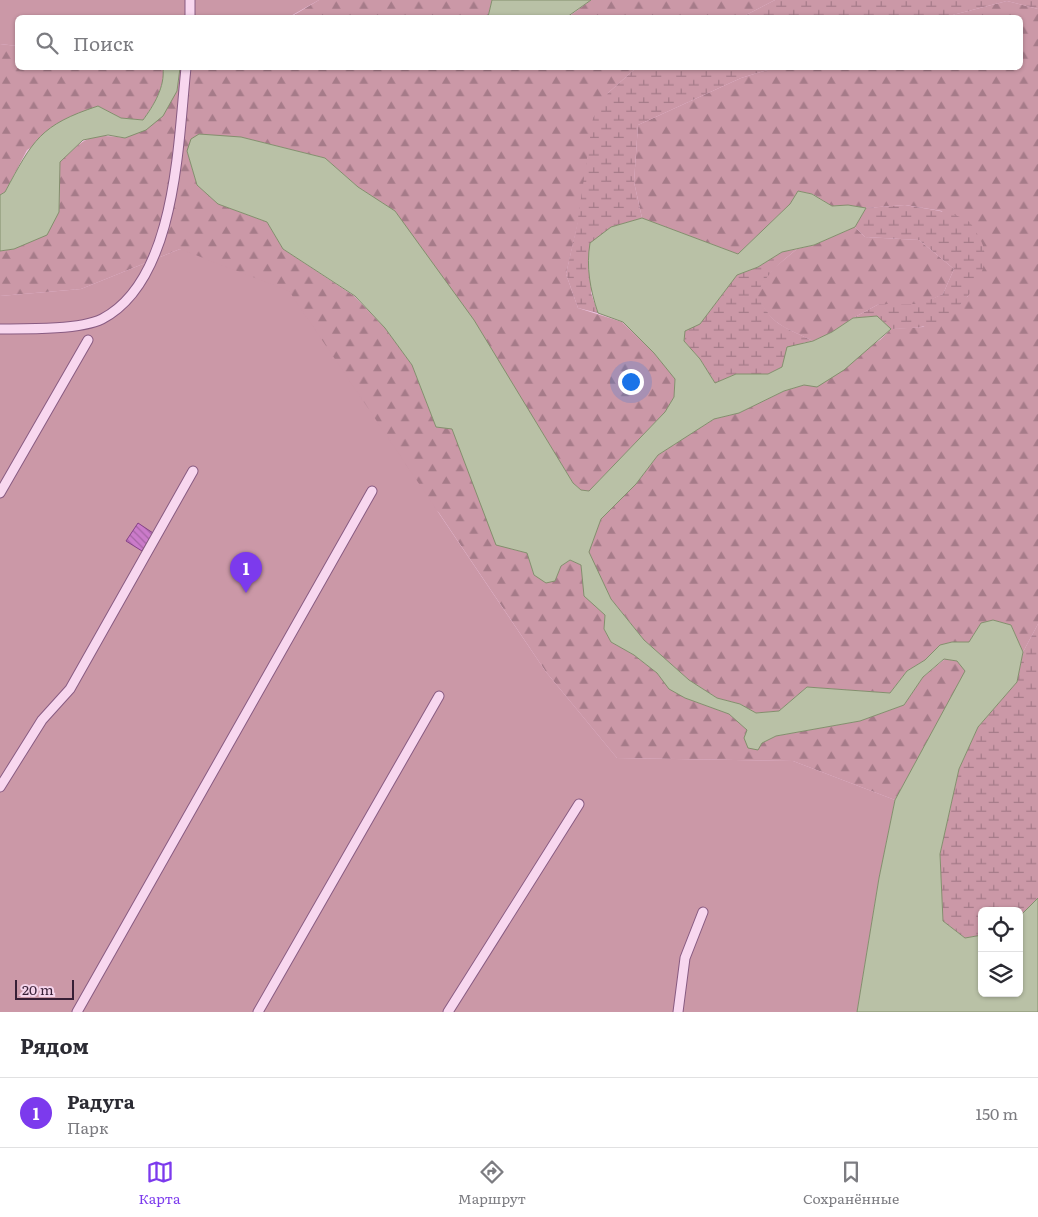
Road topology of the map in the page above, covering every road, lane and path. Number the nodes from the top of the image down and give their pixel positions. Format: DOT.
graph roads {
  1 [pos="190,0"];
  2 [pos="190,15"];
  3 [pos="186,70"];
  4 [pos="0,329"];
  5 [pos="88,340"];
  6 [pos="193,472"];
  7 [pos="372,491"];
  8 [pos="0,493"];
  9 [pos="439,696"];
  10 [pos="0,787"];
  11 [pos="579,804"];
  12 [pos="703,912"];
  13 [pos="77,1012"];
  14 [pos="258,1012"];
  15 [pos="448,1012"];
  16 [pos="678,1012"];
  1 -- 2 [label="lane"];
  3 -- 4 [label="lane"];
  5 -- 8 [label="lane"];
  6 -- 10 [label="lane"];
  7 -- 13 [label="lane"];
  9 -- 14 [label="lane"];
  11 -- 15 [label="lane"];
  12 -- 16 [label="lane"];
}
